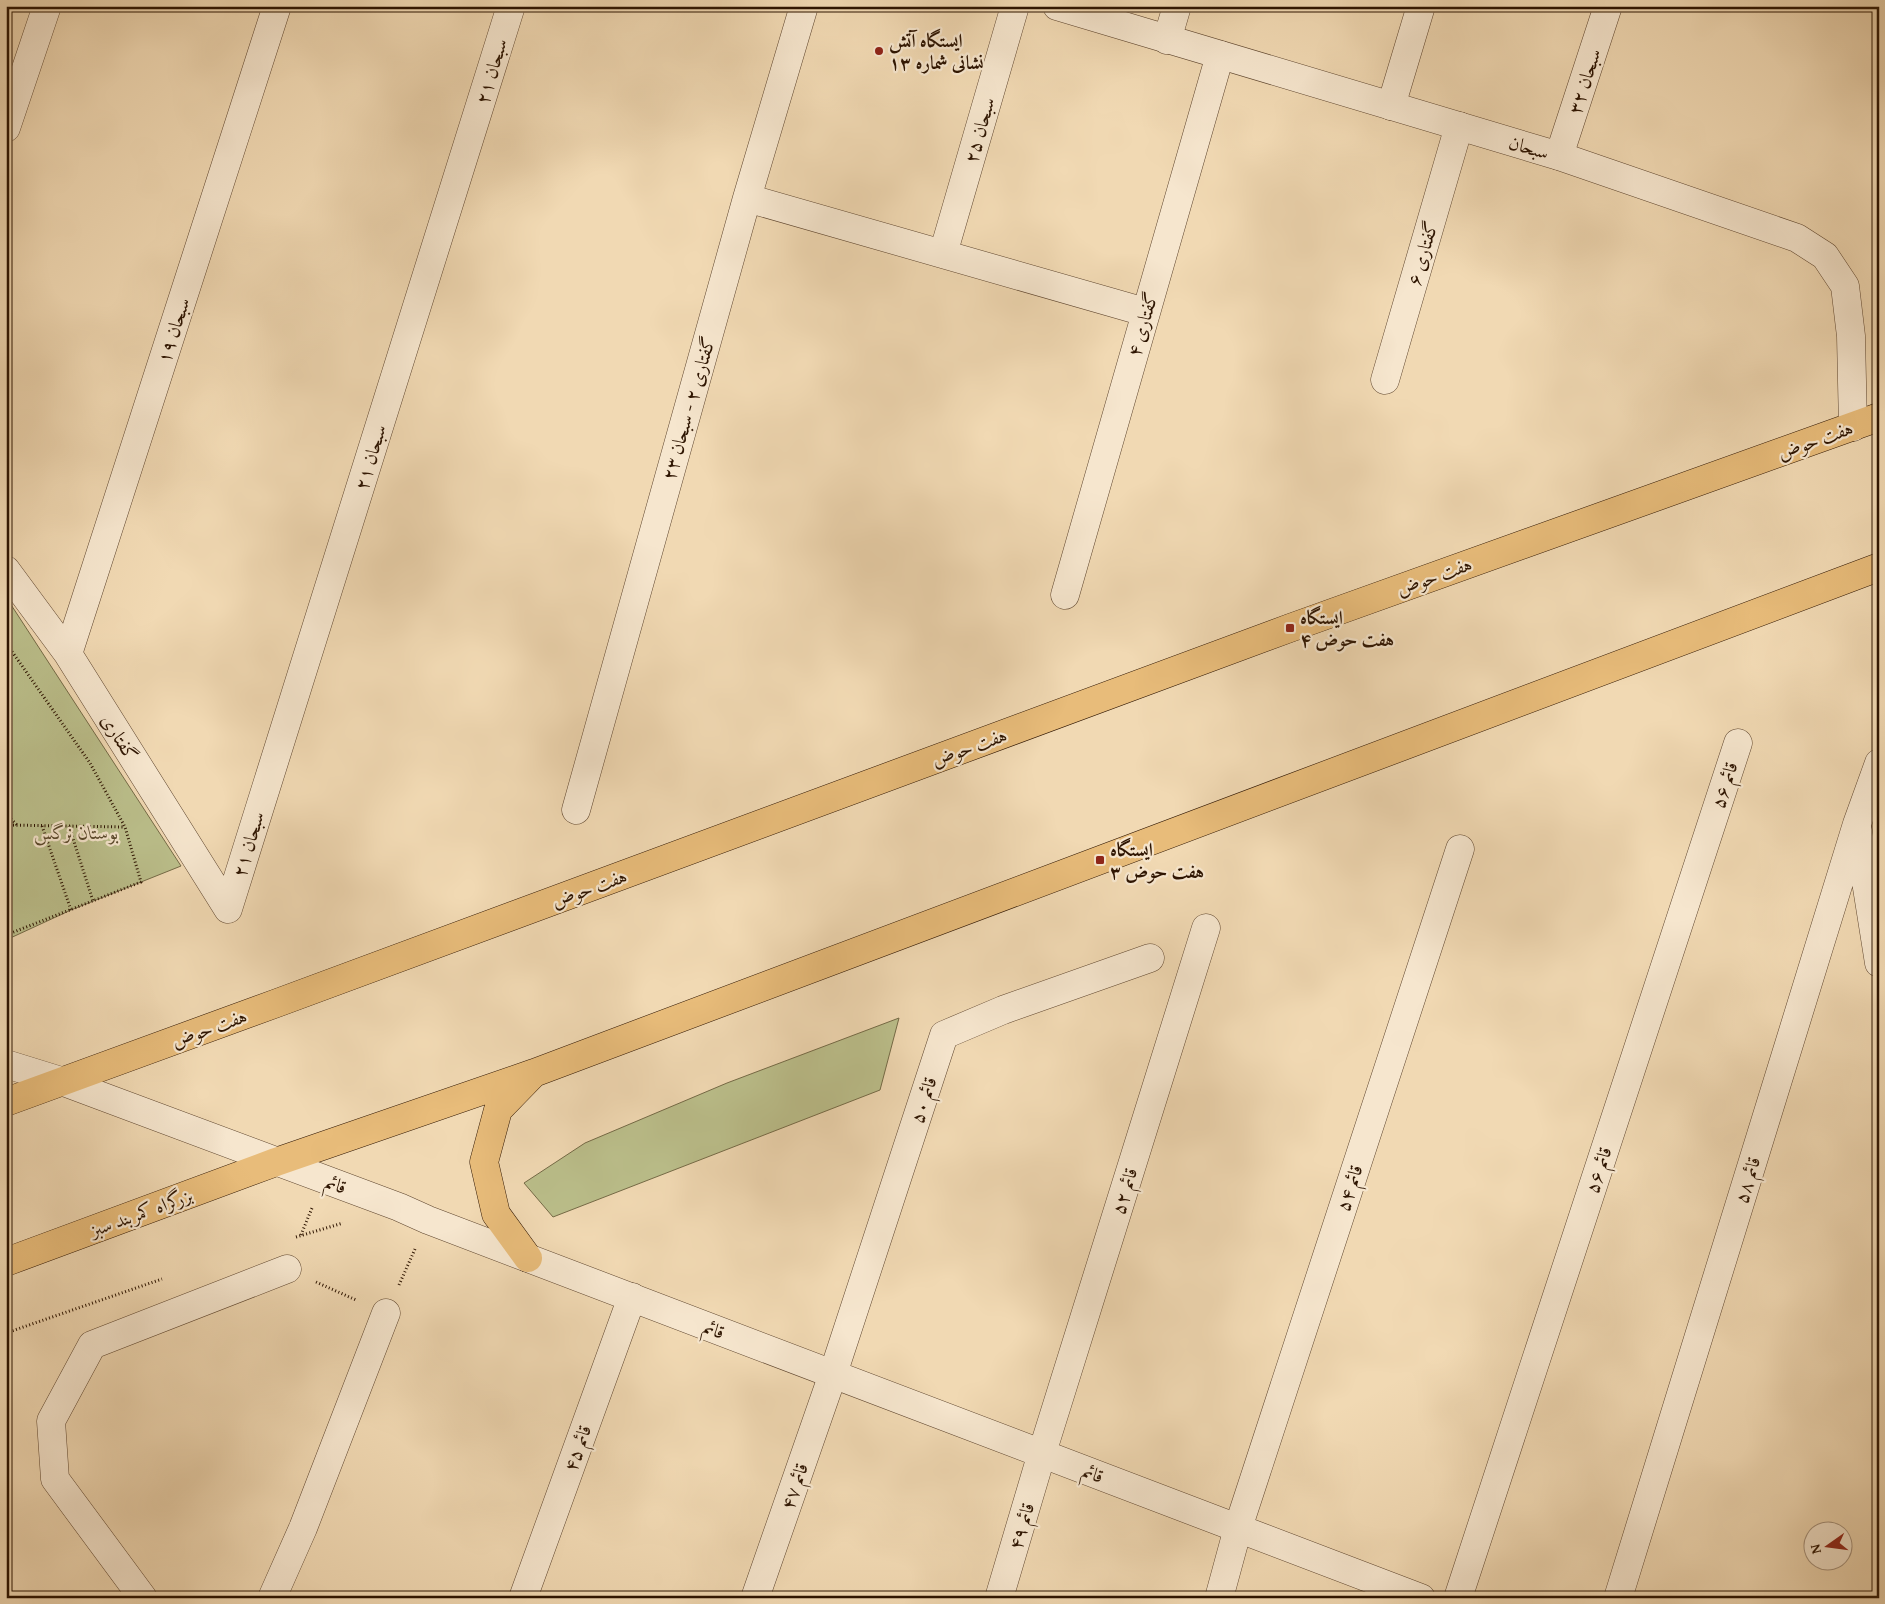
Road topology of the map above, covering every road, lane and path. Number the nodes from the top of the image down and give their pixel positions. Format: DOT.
graph roads {
  1 [pos="47,6"];
  2 [pos="277,6"];
  3 [pos="511,6"];
  4 [pos="804,6"];
  5 [pos="1015,6"];
  6 [pos="1057,6"];
  7 [pos="1177,6"];
  8 [pos="1420,6"];
  9 [pos="1608,6"];
  10 [pos="1167,40"];
  11 [pos="1220,55"];
  12 [pos="1391,106"];
  13 [pos="1459,126"];
  14 [pos="6,128"];
  15 [pos="1559,156"];
  16 [pos="747,198"];
  17 [pos="943,254"];
  18 [pos="1145,312"];
  19 [pos="1385,380"];
  20 [pos="1879,417"];
  21 [pos="1853,426"];
  22 [pos="1879,567"];
  23 [pos="6,570"];
  24 [pos="1065,595"];
  25 [pos="6,643"];
  26 [pos="68,654"];
  27 [pos="1738,743"];
  28 [pos="1878,764"];
  29 [pos="576,810"];
  30 [pos="6,814"];
  31 [pos="1857,824"];
  32 [pos="6,825"];
  33 [pos="17,825"];
  34 [pos="42,826"];
  35 [pos="70,826"];
  36 [pos="125,827"];
  37 [pos="1460,849"];
  38 [pos="93,901"];
  39 [pos="228,908"];
  40 [pos="71,910"];
  41 [pos="1206,928"];
  42 [pos="6,935"];
  43 [pos="1150,958"];
  44 [pos="1879,963"];
  45 [pos="6,1064"];
  46 [pos="534,1073"];
  47 [pos="61,1081"];
  48 [pos="6,1102"];
  49 [pos="276,1162"];
  50 [pos="323,1180"];
  51 [pos="428,1220"];
  52 [pos="528,1258"];
  53 [pos="6,1262"];
  54 [pos="287,1269"];
  55 [pos="632,1297"];
  56 [pos="386,1313"];
  57 [pos="833,1374"];
  58 [pos="1042,1453"];
  59 [pos="1238,1528"];
  60 [pos="143,1598"];
  61 [pos="272,1598"];
  62 [pos="523,1598"];
  63 [pos="755,1598"];
  64 [pos="999,1598"];
  65 [pos="1219,1598"];
  66 [pos="1422,1598"];
  67 [pos="1458,1598"];
  68 [pos="1618,1598"];
  1 -- 14 [label="street"];
  2 -- 26 [label="street, سبحان ۱۹"];
  3 -- 39 [label="street, سبحان ۲۱"];
  4 -- 16 [label="street, گفتاری ۲ - سبحان ۲۳"];
  5 -- 17 [label="street, سبحان ۲۵"];
  6 -- 10 [label="street, سبحان"];
  7 -- 10 [label="street"];
  8 -- 12 [label="street"];
  9 -- 15 [label="street, سبحان ۳۲"];
  10 -- 11 [label="street, سبحان"];
  11 -- 12 [label="street, سبحان"];
  11 -- 18 [label="street, گفتاری ۴"];
  12 -- 13 [label="street, سبحان"];
  13 -- 15 [label="street, سبحان"];
  13 -- 19 [label="street, گفتاری ۶"];
  15 -- 21 [label="street, سبحان"];
  16 -- 17 [label="street"];
  16 -- 29 [label="street, گفتاری ۲ - سبحان ۲۳"];
  17 -- 18 [label="street"];
  18 -- 24 [label="street, گفتاری ۴"];
  20 -- 21 [label="highway, هفت حوض"];
  21 -- 47 [label="highway, هفت حوض"];
  22 -- 46 [label="highway"];
  23 -- 26 [label="street, گفتاری"];
  25 -- 36 [label="path"];
  26 -- 39 [label="street, گفتاری"];
  27 -- 67 [label="street, قائم ۵۶"];
  28 -- 31 [label="street, قائم ۵۸"];
  30 -- 33 [label="path"];
  31 -- 44 [label="street"];
  31 -- 68 [label="street, قائم ۵۸"];
  32 -- 33 [label="path"];
  33 -- 34 [label="path"];
  34 -- 35 [label="path"];
  34 -- 40 [label="path"];
  35 -- 36 [label="path"];
  35 -- 38 [label="path"];
  36 -- 38 [label="path"];
  37 -- 59 [label="street, قائم ۵۴"];
  38 -- 40 [label="path"];
  40 -- 42 [label="path"];
  41 -- 58 [label="street, قائم ۵۲"];
  43 -- 57 [label="street, قائم ۵۰"];
  45 -- 47 [label="street, قائم"];
  46 -- 49 [label="highway"];
  46 -- 52 [label="highway"];
  47 -- 48 [label="highway"];
  47 -- 49 [label="street, قائم"];
  49 -- 50 [label="street, قائم"];
  49 -- 53 [label="highway, بزرگراه کمربند سبز"];
  50 -- 51 [label="street, قائم"];
  50 -- 54 [label="path"];
  51 -- 52 [label="street, قائم"];
  51 -- 56 [label="path"];
  52 -- 55 [label="street, قائم"];
  54 -- 56 [label="path"];
  54 -- 60 [label="street"];
  55 -- 57 [label="street, قائم"];
  55 -- 62 [label="street, قائم ۴۵"];
  56 -- 61 [label="street"];
  57 -- 58 [label="street, قائم"];
  57 -- 63 [label="street, قائم ۴۷"];
  58 -- 59 [label="street, قائم"];
  58 -- 64 [label="street, قائم ۴۹"];
  59 -- 65 [label="street, قائم ۵۴"];
  59 -- 66 [label="street, قائم"];
}
